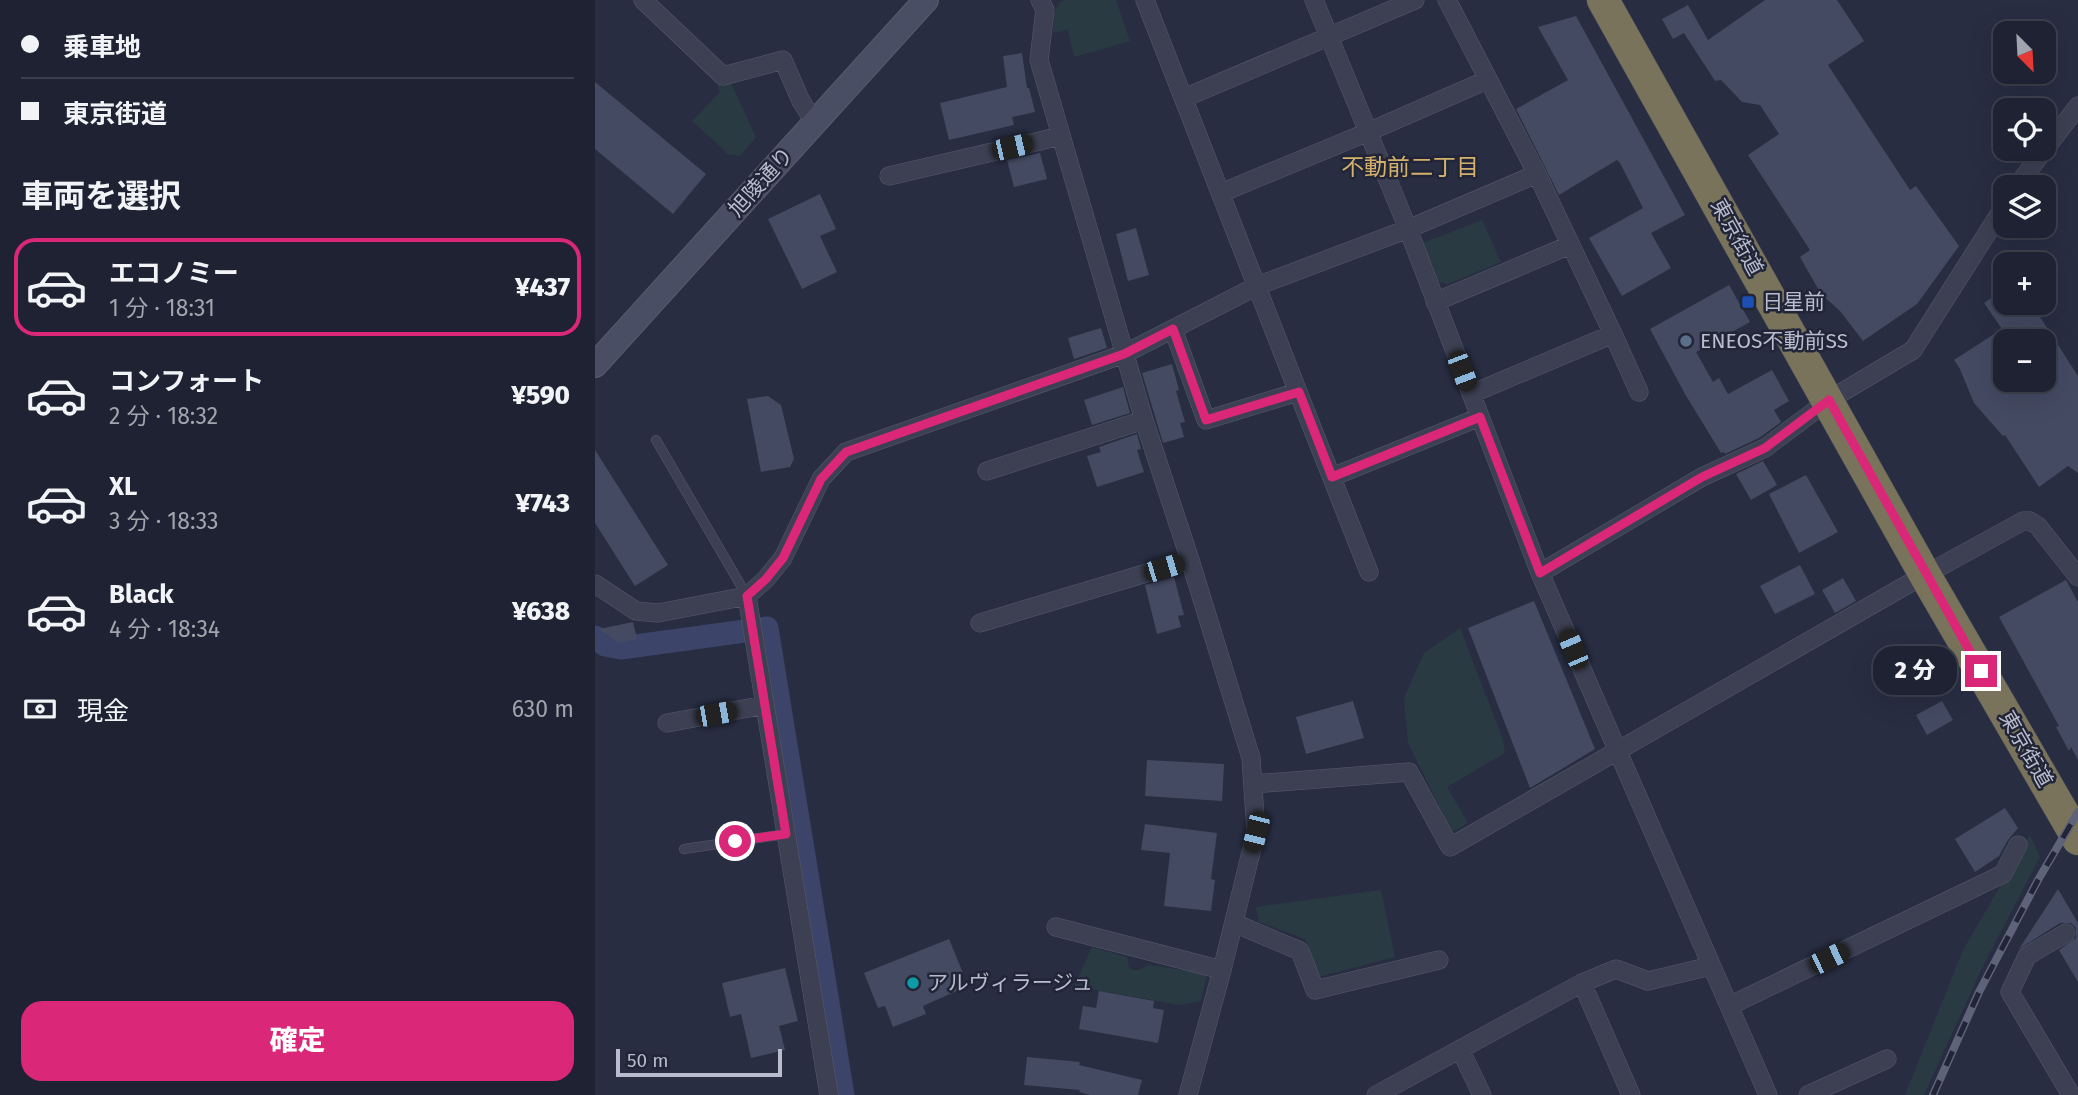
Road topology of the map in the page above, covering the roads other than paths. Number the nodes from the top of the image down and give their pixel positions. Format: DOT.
graph roads {
  1 [pos="643,0"];
  2 [pos="926,0"];
  3 [pos="1145,0"];
  4 [pos="1314,0"];
  5 [pos="1415,0"];
  6 [pos="1447,0"];
  7 [pos="1603,0"];
  8 [pos="1045,3"];
  9 [pos="1330,37"];
  10 [pos="1487,80"];
  11 [pos="1184,98"];
  12 [pos="2078,106"];
  13 [pos="815,122"];
  14 [pos="1368,132"];
  15 [pos="1061,136"];
  16 [pos="1537,174"];
  17 [pos="2025,175"];
  18 [pos="889,176"];
  19 [pos="1221,193"];
  20 [pos="1993,224"];
  21 [pos="1408,229"];
  22 [pos="1570,245"];
  23 [pos="1257,286"];
  24 [pos="1435,302"];
  25 [pos="1173,329"];
  26 [pos="1613,334"];
  27 [pos="1124,354"];
  28 [pos="595,365"];
  29 [pos="1639,391"];
  30 [pos="1299,392"];
  31 [pos="1471,394"];
  32 [pos="1829,400"];
  33 [pos="1480,417"];
  34 [pos="1144,420"];
  35 [pos="656,440"];
  36 [pos="987,471"];
  37 [pos="1332,477"];
  38 [pos="1190,559"];
  39 [pos="1369,572"];
  40 [pos="1540,573"];
  41 [pos="1925,575"];
  42 [pos="2078,577"];
  43 [pos="595,584"];
  44 [pos="747,596"];
  45 [pos="980,623"];
  46 [pos="765,705"];
  47 [pos="667,723"];
  48 [pos="1617,751"];
  49 [pos="1253,784"];
  50 [pos="786,834"];
  51 [pos="2078,839"];
  52 [pos="2018,845"];
  53 [pos="684,849"];
  54 [pos="1234,923"];
  55 [pos="1056,927"];
  56 [pos="2066,933"];
  57 [pos="1439,960"];
  58 [pos="1711,966"];
  59 [pos="1222,970"];
  60 [pos="1582,983"];
  61 [pos="1729,1006"];
  62 [pos="1460,1049"];
  63 [pos="1888,1059"];
  64 [pos="829,1095"];
  65 [pos="1188,1095"];
  66 [pos="1376,1095"];
  67 [pos="1482,1095"];
  68 [pos="1631,1095"];
  69 [pos="1768,1095"];
  70 [pos="1808,1095"];
  71 [pos="2071,1095"];
  1 -- 13 [label="street"];
  2 -- 13 [label="street, 旭陵通り"];
  3 -- 11 [label="street"];
  4 -- 9 [label="street"];
  5 -- 9 [label="street"];
  6 -- 10 [label="street"];
  7 -- 32 [label="highway, 東京街道"];
  8 -- 15 [label="street"];
  9 -- 11 [label="street"];
  9 -- 14 [label="street"];
  10 -- 14 [label="street"];
  10 -- 16 [label="street"];
  11 -- 19 [label="street"];
  12 -- 17 [label="street"];
  13 -- 28 [label="street, 旭陵通り"];
  14 -- 19 [label="street"];
  14 -- 21 [label="street"];
  15 -- 18 [label="street"];
  15 -- 27 [label="street"];
  16 -- 21 [label="street"];
  16 -- 22 [label="street"];
  19 -- 23 [label="street"];
  20 -- 32 [label="street"];
  21 -- 23 [label="street"];
  21 -- 24 [label="street"];
  22 -- 24 [label="street"];
  22 -- 26 [label="street"];
  23 -- 25 [label="street"];
  23 -- 30 [label="street"];
  24 -- 31 [label="street"];
  25 -- 27 [label="street"];
  25 -- 30 [label="street"];
  26 -- 29 [label="street"];
  26 -- 31 [label="street"];
  27 -- 34 [label="street"];
  27 -- 44 [label="street"];
  30 -- 37 [label="street"];
  31 -- 33 [label="street"];
  32 -- 40 [label="street"];
  32 -- 41 [label="highway, 東京街道"];
  33 -- 37 [label="street"];
  33 -- 40 [label="street"];
  34 -- 36 [label="street"];
  34 -- 38 [label="street"];
  35 -- 44 [label="lane"];
  37 -- 39 [label="street"];
  38 -- 45 [label="street"];
  38 -- 49 [label="street"];
  40 -- 48 [label="street"];
  41 -- 42 [label="street"];
  41 -- 48 [label="street"];
  41 -- 51 [label="highway, 東京街道"];
  43 -- 44 [label="street"];
  44 -- 46 [label="street"];
  46 -- 47 [label="street"];
  46 -- 50 [label="street"];
  48 -- 49 [label="street"];
  48 -- 58 [label="street"];
  49 -- 54 [label="street"];
  50 -- 53 [label="lane"];
  50 -- 64 [label="street"];
  52 -- 61 [label="street"];
  54 -- 57 [label="street"];
  54 -- 59 [label="street"];
  55 -- 59 [label="street"];
  56 -- 71 [label="street"];
  58 -- 60 [label="street"];
  58 -- 61 [label="street"];
  59 -- 65 [label="street"];
  60 -- 62 [label="street"];
  60 -- 68 [label="street"];
  61 -- 69 [label="street"];
  62 -- 66 [label="street"];
  62 -- 67 [label="street"];
  63 -- 70 [label="street"];
}
